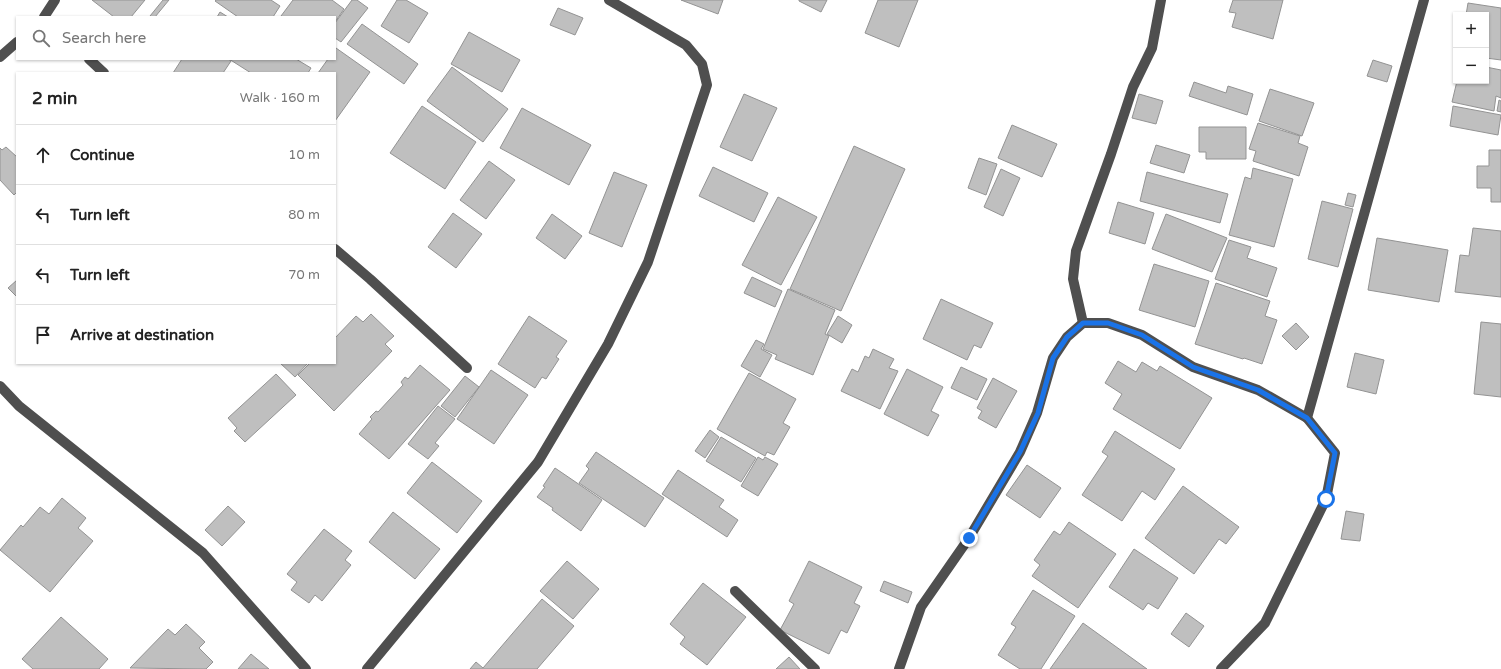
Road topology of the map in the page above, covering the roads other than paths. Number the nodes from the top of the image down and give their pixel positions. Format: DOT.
graph roads {
  1 [pos="55,0"];
  2 [pos="609,0"];
  3 [pos="1161,0"];
  4 [pos="1424,0"];
  5 [pos="45,16"];
  6 [pos="16,43"];
  7 [pos="0,57"];
  8 [pos="90,60"];
  9 [pos="103,72"];
  10 [pos="336,250"];
  11 [pos="1083,323"];
  12 [pos="467,368"];
  13 [pos="0,386"];
  14 [pos="1307,418"];
  15 [pos="735,591"];
  16 [pos="306,669"];
  17 [pos="367,669"];
  18 [pos="815,669"];
  19 [pos="899,669"];
  20 [pos="1221,669"];
  1 -- 5 [label="street"];
  2 -- 17 [label="street"];
  3 -- 11 [label="street"];
  4 -- 14 [label="street"];
  6 -- 7 [label="street"];
  8 -- 9 [label="street"];
  10 -- 12 [label="street"];
  11 -- 14 [label="street"];
  11 -- 19 [label="street"];
  13 -- 16 [label="street"];
  14 -- 20 [label="street"];
  15 -- 18 [label="street"];
}
